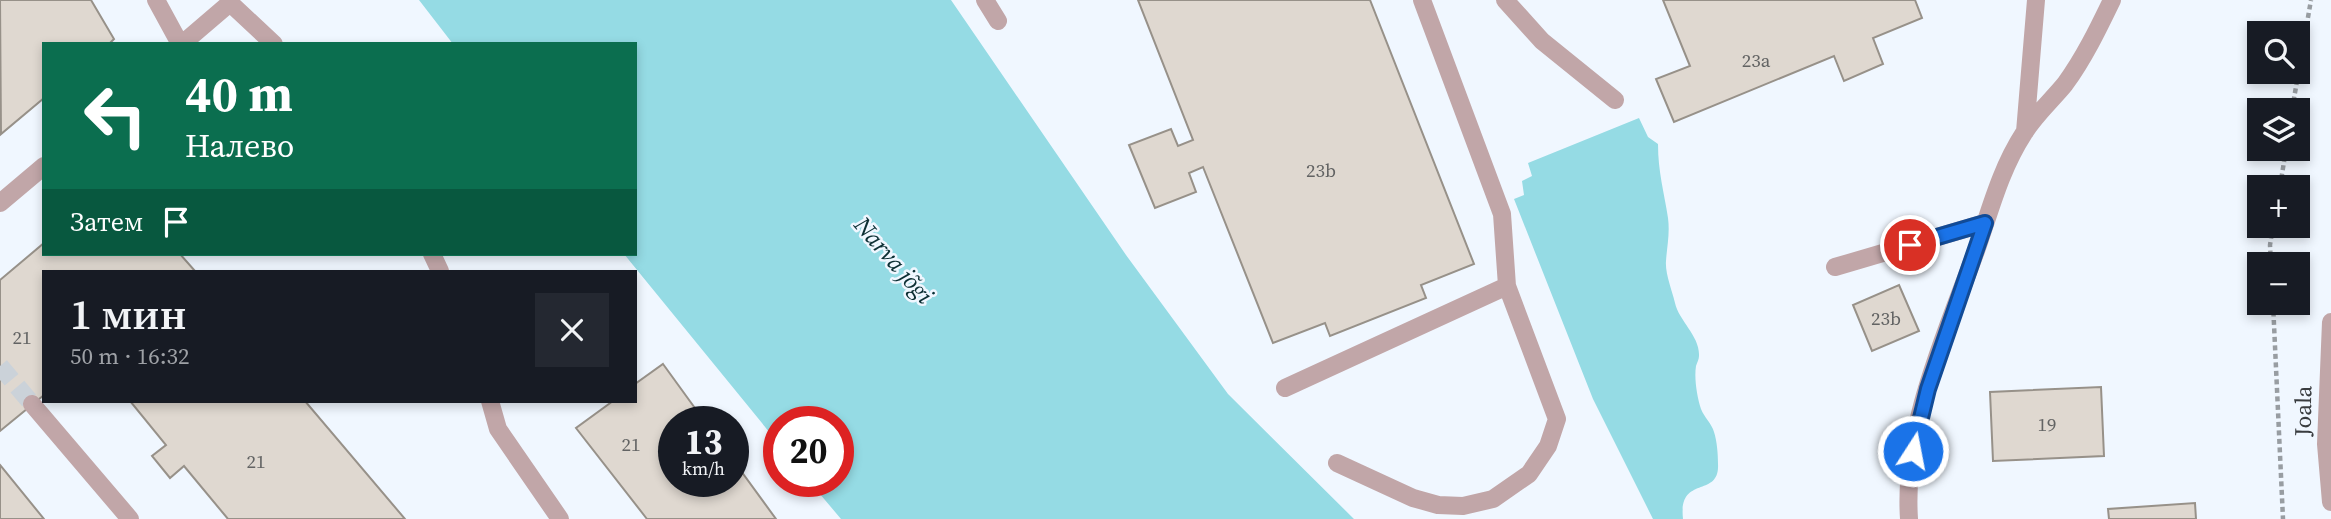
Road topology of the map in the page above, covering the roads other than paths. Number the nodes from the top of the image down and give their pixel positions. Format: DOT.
graph roads {
  1 [pos="156,0"];
  2 [pos="985,0"];
  3 [pos="1422,0"];
  4 [pos="1505,0"];
  5 [pos="2036,0"];
  6 [pos="2112,0"];
  7 [pos="998,21"];
  8 [pos="180,42"];
  9 [pos="183,42"];
  10 [pos="272,42"];
  11 [pos="1615,100"];
  12 [pos="2025,132"];
  13 [pos="42,168"];
  14 [pos="0,203"];
  15 [pos="1985,223"];
  16 [pos="1835,267"];
  17 [pos="1507,286"];
  18 [pos="2331,321"];
  19 [pos="1285,388"];
  20 [pos="490,403"];
  21 [pos="33,404"];
  22 [pos="2329,444"];
  23 [pos="1337,463"];
  24 [pos="2331,502"];
  25 [pos="130,519"];
  26 [pos="560,519"];
  27 [pos="1909,519"];
  1 -- 8 [label="street"];
  2 -- 7 [label="street"];
  3 -- 17 [label="street"];
  4 -- 11 [label="street"];
  5 -- 12 [label="street"];
  6 -- 12 [label="street"];
  9 -- 10 [label="street"];
  12 -- 15 [label="street"];
  13 -- 14 [label="street"];
  15 -- 16 [label="street"];
  15 -- 27 [label="street"];
  17 -- 19 [label="street"];
  17 -- 23 [label="street"];
  18 -- 22 [label="street, Joala"];
  20 -- 26 [label="street"];
  21 -- 25 [label="street"];
  22 -- 24 [label="street, Joala"];
}
